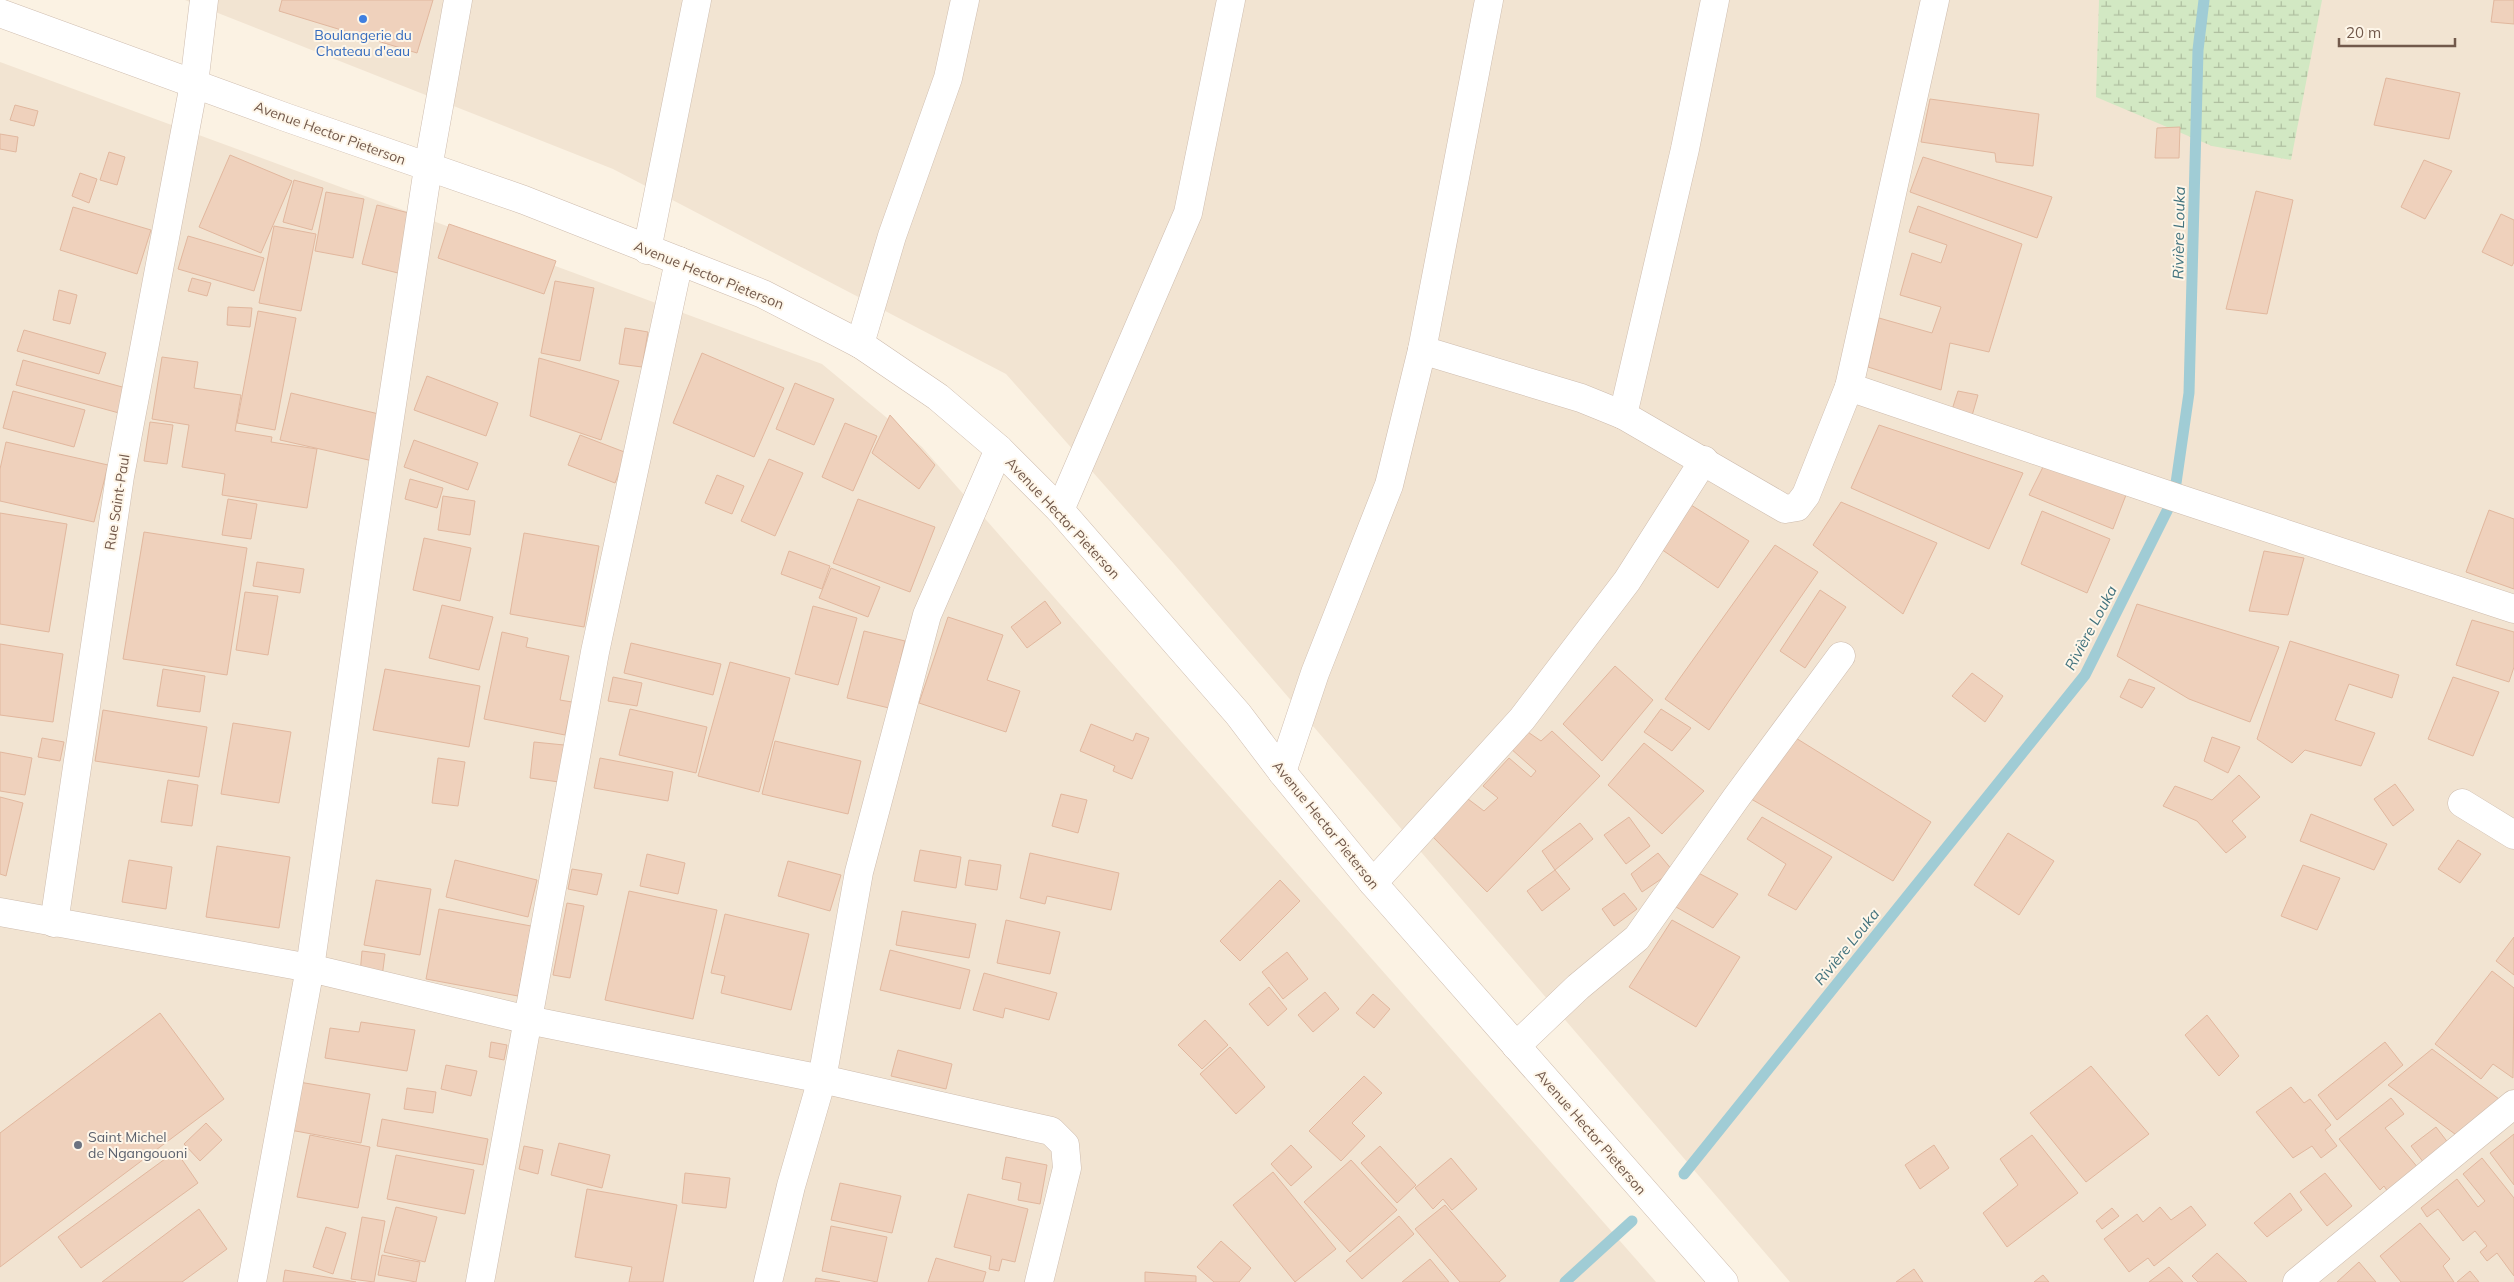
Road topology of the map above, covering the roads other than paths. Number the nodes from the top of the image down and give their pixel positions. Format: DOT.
graph roads {
  1 [pos="204,0"];
  2 [pos="458,0"];
  3 [pos="697,0"];
  4 [pos="965,0"];
  5 [pos="1231,0"];
  6 [pos="1489,0"];
  7 [pos="1715,0"];
  8 [pos="1935,0"];
  9 [pos="0,13"];
  10 [pos="194,84"];
  11 [pos="428,168"];
  12 [pos="647,250"];
  13 [pos="679,261"];
  14 [pos="860,344"];
  15 [pos="1422,350"];
  16 [pos="1849,387"];
  17 [pos="1623,414"];
  18 [pos="999,448"];
  19 [pos="1704,460"];
  20 [pos="1060,510"];
  21 [pos="2514,609"];
  22 [pos="1841,656"];
  23 [pos="1282,772"];
  24 [pos="2462,803"];
  25 [pos="2514,835"];
  26 [pos="1372,883"];
  27 [pos="0,912"];
  28 [pos="54,923"];
  29 [pos="310,968"];
  30 [pos="528,1020"];
  31 [pos="1516,1046"];
  32 [pos="822,1079"];
  33 [pos="2514,1104"];
  34 [pos="252,1282"];
  35 [pos="480,1282"];
  36 [pos="768,1282"];
  37 [pos="1039,1282"];
  38 [pos="1724,1282"];
  39 [pos="2297,1282"];
  1 -- 10 [label="street, Rue Saint-Paul"];
  2 -- 11 [label="street"];
  3 -- 12 [label="street"];
  4 -- 14 [label="street"];
  5 -- 20 [label="street"];
  6 -- 15 [label="street"];
  7 -- 17 [label="street"];
  8 -- 16 [label="street"];
  9 -- 10 [label="street, Avenue Hector Pieterson"];
  10 -- 11 [label="street, Avenue Hector Pieterson"];
  10 -- 28 [label="street, Rue Saint-Paul"];
  11 -- 12 [label="street, Avenue Hector Pieterson"];
  11 -- 29 [label="street"];
  12 -- 13 [label="street, Avenue Hector Pieterson"];
  13 -- 14 [label="street, Avenue Hector Pieterson"];
  13 -- 30 [label="street"];
  14 -- 18 [label="street, Avenue Hector Pieterson"];
  15 -- 17 [label="street"];
  15 -- 23 [label="street"];
  16 -- 19 [label="street"];
  16 -- 21 [label="street"];
  17 -- 19 [label="street"];
  18 -- 20 [label="street, Avenue Hector Pieterson"];
  18 -- 32 [label="street"];
  19 -- 26 [label="street"];
  20 -- 23 [label="street, Avenue Hector Pieterson"];
  22 -- 31 [label="street"];
  23 -- 26 [label="street, Avenue Hector Pieterson"];
  24 -- 25 [label="street"];
  26 -- 31 [label="street, Avenue Hector Pieterson"];
  27 -- 28 [label="street"];
  28 -- 29 [label="street"];
  29 -- 30 [label="street"];
  29 -- 34 [label="street"];
  30 -- 32 [label="street"];
  30 -- 35 [label="street"];
  31 -- 38 [label="street, Avenue Hector Pieterson"];
  32 -- 36 [label="street"];
  32 -- 37 [label="street"];
  33 -- 39 [label="street"];
}
